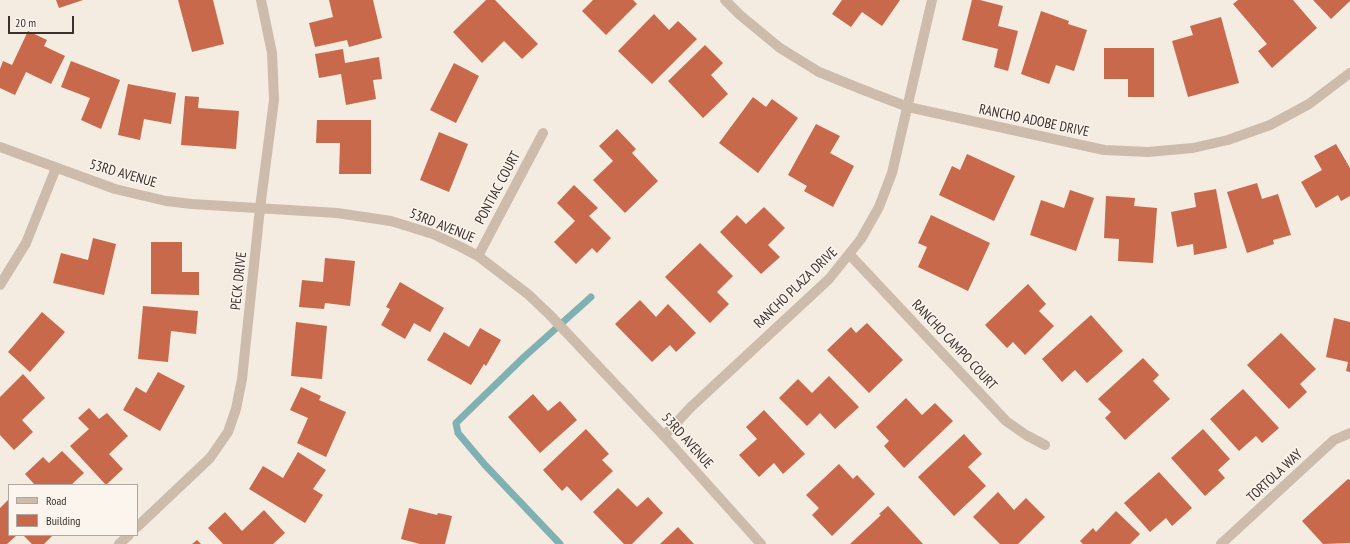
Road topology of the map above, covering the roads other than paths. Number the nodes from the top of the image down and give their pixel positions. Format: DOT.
graph roads {
  1 [pos="261,0"];
  2 [pos="725,0"];
  3 [pos="932,0"];
  4 [pos="1350,73"];
  5 [pos="908,107"];
  6 [pos="543,133"];
  7 [pos="0,147"];
  8 [pos="56,168"];
  9 [pos="260,208"];
  10 [pos="850,255"];
  11 [pos="478,256"];
  12 [pos="0,284"];
  13 [pos="1350,433"];
  14 [pos="664,436"];
  15 [pos="1045,445"];
  16 [pos="138,526"];
  17 [pos="128,536"];
  18 [pos="119,544"];
  19 [pos="762,544"];
  20 [pos="1221,544"];
  1 -- 9 [label="street, PECK DRIVE"];
  2 -- 5 [label="street, RANCHO ADOBE DRIVE"];
  3 -- 5 [label="street, RANCHO PLAZA DRIVE"];
  4 -- 5 [label="street, RANCHO ADOBE DRIVE"];
  5 -- 10 [label="street, RANCHO PLAZA DRIVE"];
  6 -- 11 [label="street, PONTIAC COURT"];
  7 -- 8 [label="street, 53RD AVENUE"];
  8 -- 9 [label="street, 53RD AVENUE"];
  8 -- 12 [label="street"];
  9 -- 11 [label="street, 53RD AVENUE"];
  9 -- 16 [label="street, PECK DRIVE"];
  10 -- 14 [label="street, RANCHO PLAZA DRIVE"];
  10 -- 15 [label="street, RANCHO CAMPO COURT"];
  11 -- 14 [label="street, 53RD AVENUE"];
  13 -- 20 [label="street, TORTOLA WAY"];
  14 -- 19 [label="street, 53RD AVENUE"];
  17 -- 18 [label="street"];
}
